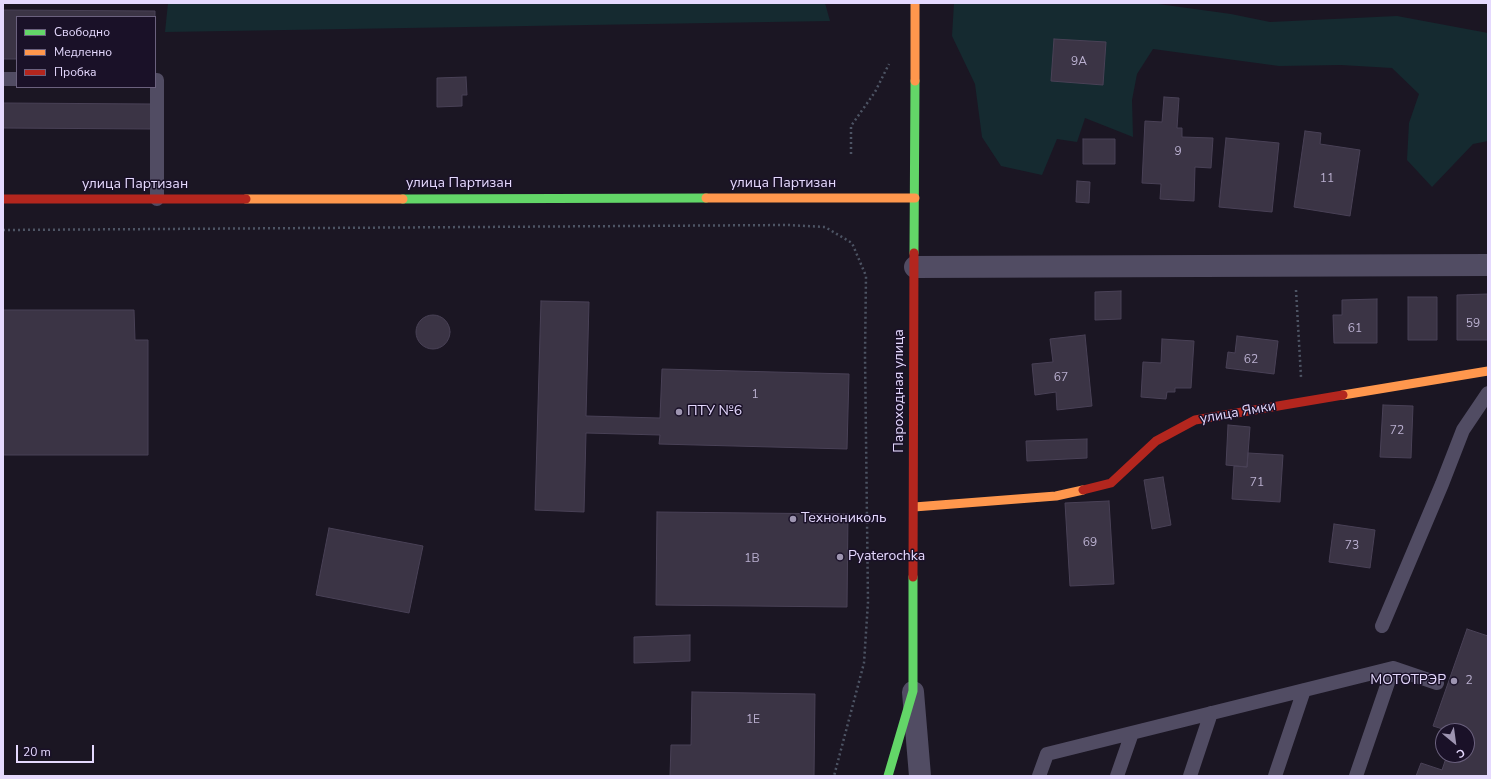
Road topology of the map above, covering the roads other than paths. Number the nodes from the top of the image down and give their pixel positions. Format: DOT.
graph roads {
  1 [pos="915,3"];
  2 [pos="3,79"];
  3 [pos="16,80"];
  4 [pos="156,80"];
  5 [pos="915,198"];
  6 [pos="3,199"];
  7 [pos="157,200"];
  8 [pos="1488,265"];
  9 [pos="914,267"];
  10 [pos="1488,371"];
  11 [pos="1488,393"];
  12 [pos="914,507"];
  13 [pos="1382,626"];
  14 [pos="1393,668"];
  15 [pos="1437,683"];
  16 [pos="1304,690"];
  17 [pos="913,691"];
  18 [pos="1211,713"];
  19 [pos="1132,733"];
  20 [pos="888,776"];
  21 [pos="920,776"];
  22 [pos="1040,776"];
  23 [pos="1117,776"];
  24 [pos="1190,776"];
  25 [pos="1275,776"];
  26 [pos="1356,776"];
  1 -- 5 [label="street, Пароходная улица"];
  2 -- 3 [label="lane"];
  4 -- 7 [label="lane"];
  5 -- 7 [label="street, улица Партизан"];
  5 -- 9 [label="street, Пароходная улица"];
  6 -- 7 [label="street, улица Партизан"];
  8 -- 9 [label="street"];
  9 -- 12 [label="street, Пароходная улица"];
  10 -- 12 [label="street, улица Ямки"];
  11 -- 13 [label="lane"];
  12 -- 17 [label="street, Пароходная улица"];
  14 -- 15 [label="lane"];
  14 -- 16 [label="lane"];
  14 -- 26 [label="lane"];
  16 -- 18 [label="lane"];
  16 -- 25 [label="lane"];
  17 -- 20 [label="street, Пароходная улица"];
  17 -- 21 [label="street"];
  18 -- 19 [label="lane"];
  18 -- 24 [label="lane"];
  19 -- 22 [label="lane"];
  19 -- 23 [label="lane"];
}
